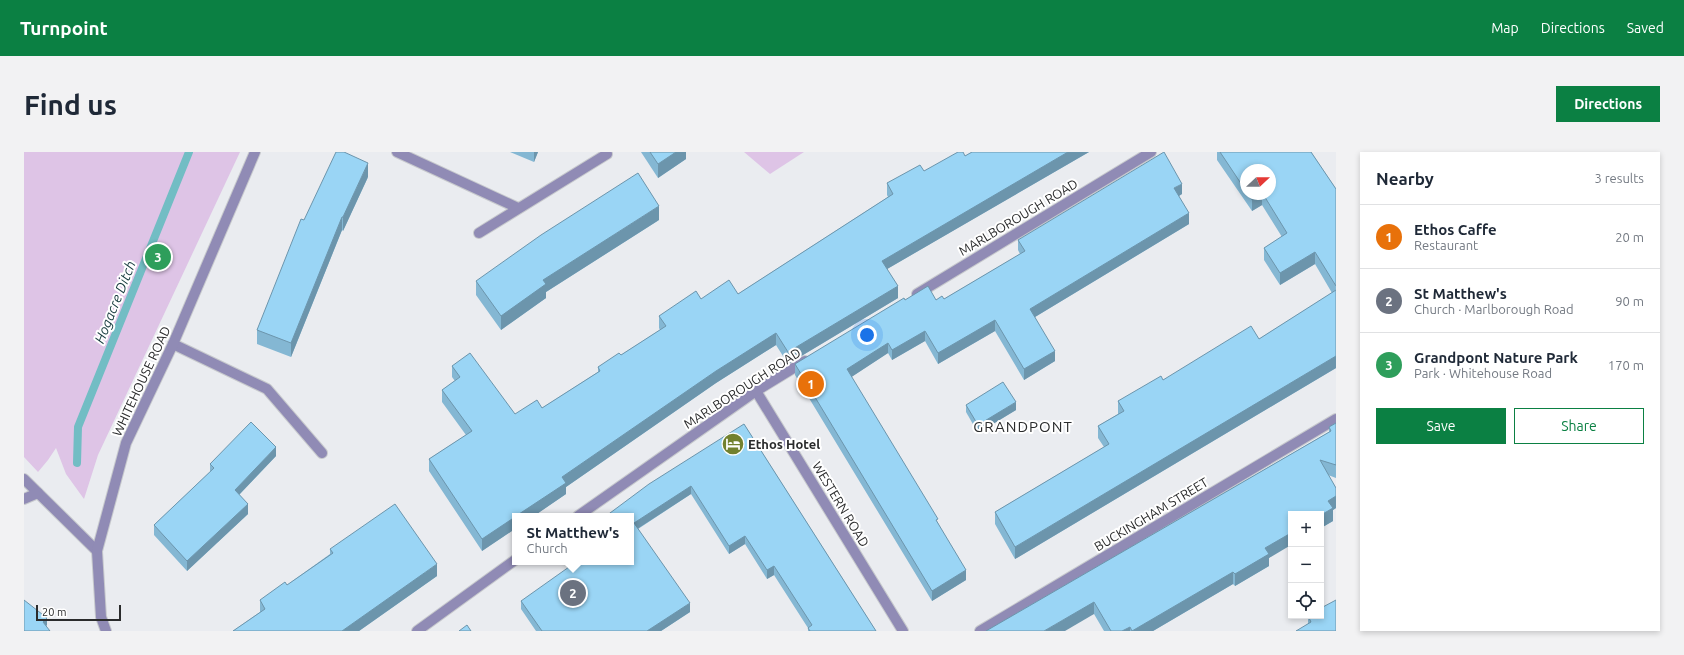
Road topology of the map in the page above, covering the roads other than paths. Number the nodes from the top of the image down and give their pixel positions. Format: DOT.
graph roads {
  1 [pos="255,152"];
  2 [pos="396,152"];
  3 [pos="1151,152"];
  4 [pos="607,154"];
  5 [pos="518,208"];
  6 [pos="479,233"];
  7 [pos="910,298"];
  8 [pos="173,344"];
  9 [pos="816,354"];
  10 [pos="756,391"];
  11 [pos="1336,419"];
  12 [pos="322,454"];
  13 [pos="24,479"];
  14 [pos="38,494"];
  15 [pos="24,499"];
  16 [pos="582,513"];
  17 [pos="97,551"];
  18 [pos="512,562"];
  19 [pos="106,631"];
  20 [pos="417,631"];
  21 [pos="903,631"];
  22 [pos="980,631"];
  1 -- 8 [label="street, WHITEHOUSE ROAD"];
  2 -- 5 [label="street"];
  3 -- 7 [label="street, MARLBOROUGH ROAD"];
  4 -- 5 [label="street"];
  5 -- 6 [label="street"];
  8 -- 12 [label="street"];
  8 -- 17 [label="street, WHITEHOUSE ROAD"];
  9 -- 10 [label="street, MARLBOROUGH ROAD"];
  10 -- 16 [label="street, MARLBOROUGH ROAD"];
  10 -- 21 [label="street, WESTERN ROAD"];
  11 -- 22 [label="street, BUCKINGHAM STREET"];
  13 -- 14 [label="street"];
  14 -- 15 [label="street"];
  14 -- 17 [label="street"];
  17 -- 19 [label="street, WHITEHOUSE ROAD"];
  18 -- 20 [label="street"];
}
